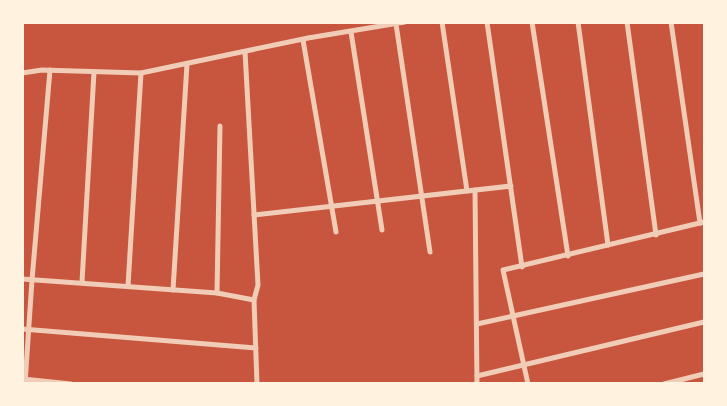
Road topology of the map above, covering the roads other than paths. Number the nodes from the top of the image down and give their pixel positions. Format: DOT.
graph roads {
  1 [pos="405,22"];
  2 [pos="442,22"];
  3 [pos="487,22"];
  4 [pos="532,22"];
  5 [pos="578,22"];
  6 [pos="627,22"];
  7 [pos="670,22"];
  8 [pos="396,24"];
  9 [pos="351,32"];
  10 [pos="303,40"];
  11 [pos="245,52"];
  12 [pos="187,64"];
  13 [pos="50,70"];
  14 [pos="94,72"];
  15 [pos="22,73"];
  16 [pos="141,73"];
  17 [pos="220,126"];
  18 [pos="511,186"];
  19 [pos="475,190"];
  20 [pos="467,191"];
  21 [pos="422,196"];
  22 [pos="378,201"];
  23 [pos="331,206"];
  24 [pos="254,215"];
  25 [pos="702,222"];
  26 [pos="382,230"];
  27 [pos="336,232"];
  28 [pos="656,234"];
  29 [pos="608,245"];
  30 [pos="430,252"];
  31 [pos="568,255"];
  32 [pos="522,267"];
  33 [pos="704,274"];
  34 [pos="22,279"];
  35 [pos="32,280"];
  36 [pos="82,282"];
  37 [pos="128,286"];
  38 [pos="173,290"];
  39 [pos="217,293"];
  40 [pos="254,300"];
  41 [pos="513,316"];
  42 [pos="704,322"];
  43 [pos="477,324"];
  44 [pos="22,329"];
  45 [pos="29,330"];
  46 [pos="256,348"];
  47 [pos="524,365"];
  48 [pos="704,374"];
  49 [pos="477,376"];
  50 [pos="24,381"];
  51 [pos="71,384"];
  52 [pos="258,384"];
  53 [pos="477,384"];
  54 [pos="528,384"];
  55 [pos="664,384"];
  1 -- 8 [label="street"];
  2 -- 20 [label="street"];
  3 -- 18 [label="street"];
  4 -- 31 [label="street"];
  5 -- 29 [label="street"];
  6 -- 28 [label="street"];
  7 -- 25 [label="street"];
  8 -- 9 [label="street"];
  8 -- 21 [label="street"];
  9 -- 10 [label="street"];
  9 -- 22 [label="street"];
  10 -- 11 [label="street"];
  10 -- 23 [label="street"];
  11 -- 12 [label="street"];
  11 -- 24 [label="street"];
  12 -- 16 [label="street"];
  12 -- 38 [label="street"];
  13 -- 14 [label="street"];
  13 -- 15 [label="street"];
  13 -- 35 [label="street"];
  14 -- 16 [label="street"];
  14 -- 36 [label="street"];
  16 -- 37 [label="street"];
  17 -- 39 [label="street"];
  18 -- 19 [label="street"];
  18 -- 32 [label="street"];
  19 -- 20 [label="street"];
  19 -- 43 [label="street"];
  20 -- 21 [label="street"];
  21 -- 22 [label="street"];
  21 -- 30 [label="street"];
  22 -- 23 [label="street"];
  22 -- 26 [label="street"];
  23 -- 24 [label="street"];
  23 -- 27 [label="street"];
  24 -- 40 [label="street"];
  25 -- 28 [label="street"];
  28 -- 29 [label="street"];
  29 -- 31 [label="street"];
  31 -- 32 [label="street"];
  32 -- 41 [label="street"];
  33 -- 41 [label="street"];
  34 -- 35 [label="street"];
  35 -- 36 [label="street"];
  35 -- 45 [label="street"];
  36 -- 37 [label="street"];
  37 -- 38 [label="street"];
  38 -- 39 [label="street"];
  39 -- 40 [label="street"];
  40 -- 46 [label="street"];
  41 -- 43 [label="street"];
  41 -- 47 [label="street"];
  42 -- 47 [label="street"];
  43 -- 49 [label="street"];
  44 -- 45 [label="street"];
  45 -- 46 [label="street"];
  45 -- 50 [label="street"];
  46 -- 52 [label="street"];
  47 -- 49 [label="street"];
  47 -- 54 [label="street"];
  48 -- 55 [label="street"];
  49 -- 53 [label="street"];
  50 -- 51 [label="street"];
}
